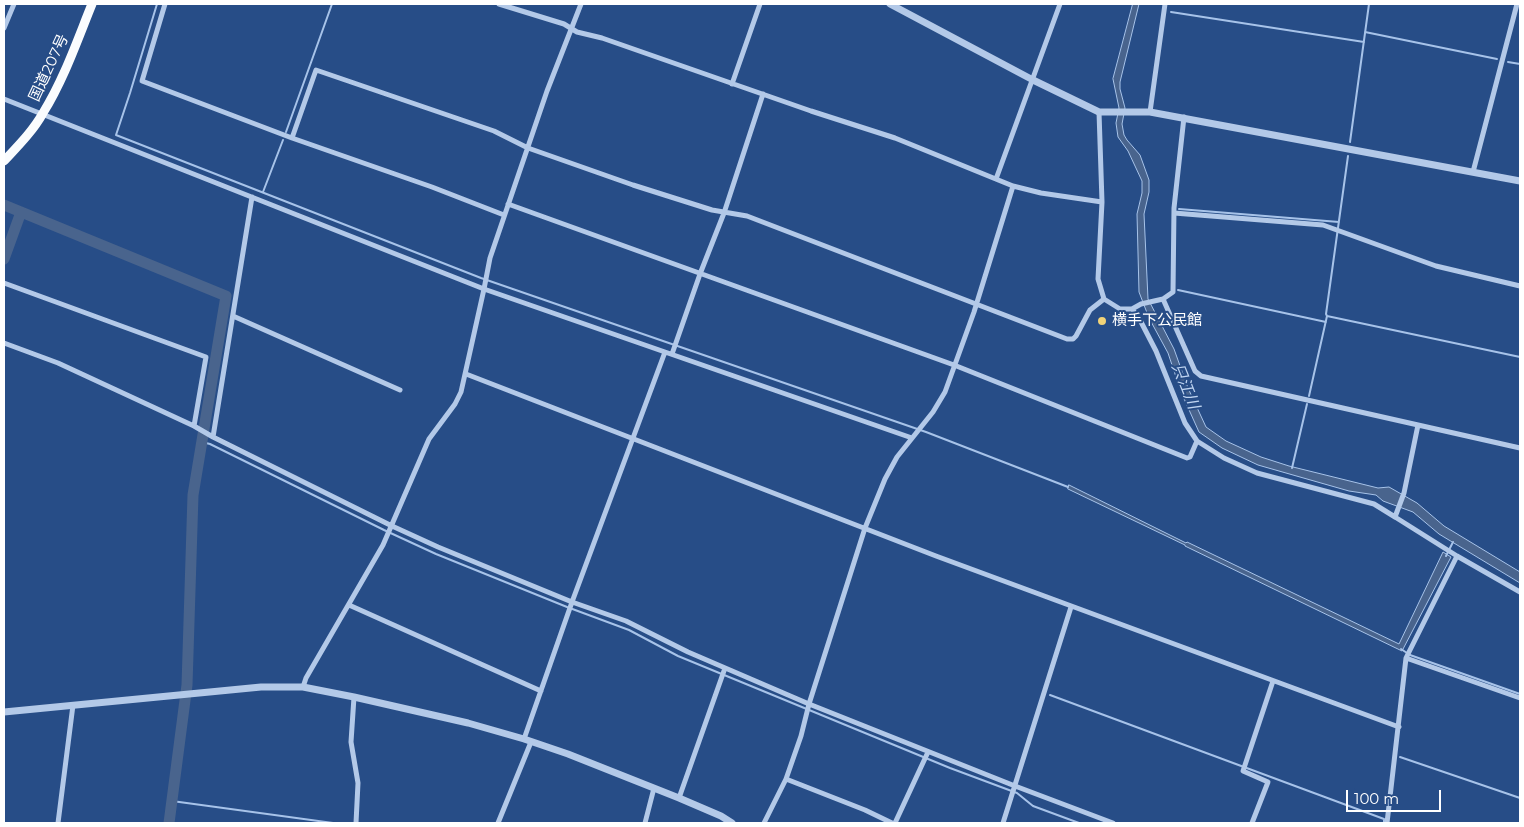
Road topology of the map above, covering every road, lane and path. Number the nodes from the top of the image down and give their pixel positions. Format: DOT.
graph roads {
  1 [pos="14,4"];
  2 [pos="92,4"];
  3 [pos="165,4"];
  4 [pos="499,4"];
  5 [pos="581,4"];
  6 [pos="760,4"];
  7 [pos="890,4"];
  8 [pos="1060,4"];
  9 [pos="1164,4"];
  10 [pos="1517,4"];
  11 [pos="4,28"];
  12 [pos="571,28"];
  13 [pos="1033,80"];
  14 [pos="732,84"];
  15 [pos="762,94"];
  16 [pos="4,99"];
  17 [pos="1099,112"];
  18 [pos="1150,112"];
  19 [pos="43,115"];
  20 [pos="1184,117"];
  21 [pos="292,138"];
  22 [pos="528,148"];
  23 [pos="4,161"];
  24 [pos="1472,172"];
  25 [pos="996,180"];
  26 [pos="1520,181"];
  27 [pos="1013,186"];
  28 [pos="252,196"];
  29 [pos="1102,202"];
  30 [pos="508,204"];
  31 [pos="724,213"];
  32 [pos="1174,214"];
  33 [pos="504,215"];
  34 [pos="700,274"];
  35 [pos="4,283"];
  36 [pos="485,286"];
  37 [pos="1520,286"];
  38 [pos="1104,299"];
  39 [pos="1163,299"];
  40 [pos="976,305"];
  41 [pos="1132,309"];
  42 [pos="233,316"];
  43 [pos="4,343"];
  44 [pos="665,352"];
  45 [pos="672,352"];
  46 [pos="954,365"];
  47 [pos="466,374"];
  48 [pos="400,390"];
  49 [pos="1418,425"];
  50 [pos="194,426"];
  51 [pos="913,436"];
  52 [pos="213,437"];
  53 [pos="633,438"];
  54 [pos="1197,441"];
  55 [pos="1520,448"];
  56 [pos="1395,517"];
  57 [pos="392,526"];
  58 [pos="865,528"];
  59 [pos="1457,556"];
  60 [pos="1520,592"];
  61 [pos="572,602"];
  62 [pos="349,605"];
  63 [pos="1071,607"];
  64 [pos="1407,655"];
  65 [pos="725,668"];
  66 [pos="1273,681"];
  67 [pos="303,687"];
  68 [pos="541,691"];
  69 [pos="354,697"];
  70 [pos="1520,698"];
  71 [pos="809,704"];
  72 [pos="73,705"];
  73 [pos="4,712"];
  74 [pos="1399,727"];
  75 [pos="528,741"];
  76 [pos="928,753"];
  77 [pos="786,779"];
  78 [pos="654,788"];
  79 [pos="1014,790"];
  80 [pos="679,798"];
  81 [pos="58,823"];
  82 [pos="356,823"];
  83 [pos="498,823"];
  84 [pos="645,823"];
  85 [pos="732,823"];
  86 [pos="764,823"];
  87 [pos="894,823"];
  88 [pos="1003,823"];
  89 [pos="1113,823"];
  90 [pos="1252,823"];
  91 [pos="1387,823"];
  1 -- 11 [label="street"];
  2 -- 19 [label="highway, 国道207号"];
  3 -- 21 [label="street"];
  4 -- 12 [label="street"];
  5 -- 12 [label="street"];
  6 -- 14 [label="street"];
  7 -- 13 [label="street"];
  8 -- 13 [label="street"];
  9 -- 18 [label="street"];
  10 -- 24 [label="street"];
  12 -- 14 [label="street"];
  12 -- 22 [label="street"];
  13 -- 17 [label="street"];
  13 -- 25 [label="street"];
  14 -- 15 [label="street"];
  15 -- 25 [label="street"];
  15 -- 31 [label="street"];
  16 -- 19 [label="street"];
  17 -- 18 [label="street"];
  17 -- 29 [label="street"];
  18 -- 20 [label="street"];
  19 -- 23 [label="highway, 国道207号"];
  19 -- 28 [label="street"];
  20 -- 24 [label="street"];
  20 -- 32 [label="street"];
  21 -- 22 [label="street"];
  21 -- 33 [label="street"];
  22 -- 30 [label="street"];
  22 -- 31 [label="street"];
  24 -- 26 [label="street"];
  25 -- 27 [label="street"];
  27 -- 29 [label="street"];
  27 -- 40 [label="street"];
  28 -- 36 [label="street"];
  28 -- 42 [label="street"];
  29 -- 38 [label="street"];
  30 -- 33 [label="street"];
  30 -- 34 [label="street"];
  31 -- 34 [label="street"];
  31 -- 40 [label="street"];
  32 -- 37 [label="street"];
  32 -- 39 [label="street"];
  33 -- 36 [label="street"];
  34 -- 45 [label="street"];
  34 -- 46 [label="street"];
  35 -- 50 [label="street"];
  36 -- 44 [label="street"];
  36 -- 47 [label="street"];
  38 -- 40 [label="street"];
  38 -- 41 [label="street"];
  39 -- 41 [label="street"];
  39 -- 49 [label="street"];
  40 -- 46 [label="street"];
  41 -- 54 [label="street"];
  42 -- 48 [label="street"];
  42 -- 52 [label="street"];
  43 -- 50 [label="street"];
  44 -- 45 [label="street"];
  44 -- 53 [label="street"];
  45 -- 51 [label="street"];
  46 -- 51 [label="street"];
  46 -- 54 [label="street"];
  47 -- 53 [label="street"];
  47 -- 57 [label="street"];
  49 -- 55 [label="street"];
  49 -- 56 [label="street"];
  50 -- 52 [label="street"];
  51 -- 58 [label="street"];
  52 -- 57 [label="street"];
  53 -- 58 [label="street"];
  53 -- 61 [label="street"];
  54 -- 56 [label="street"];
  56 -- 59 [label="street"];
  57 -- 61 [label="street"];
  57 -- 62 [label="street"];
  58 -- 63 [label="street"];
  58 -- 71 [label="street"];
  59 -- 60 [label="street"];
  59 -- 64 [label="street"];
  61 -- 65 [label="street"];
  61 -- 68 [label="street"];
  62 -- 67 [label="street"];
  62 -- 68 [label="street"];
  63 -- 66 [label="street"];
  63 -- 79 [label="street"];
  64 -- 70 [label="street"];
  64 -- 74 [label="street"];
  65 -- 71 [label="street"];
  65 -- 80 [label="street"];
  66 -- 74 [label="street"];
  66 -- 90 [label="street"];
  67 -- 69 [label="street"];
  67 -- 72 [label="street"];
  68 -- 75 [label="street"];
  69 -- 75 [label="street"];
  69 -- 82 [label="street"];
  71 -- 76 [label="street"];
  71 -- 77 [label="street"];
  72 -- 73 [label="street"];
  72 -- 81 [label="street"];
  74 -- 91 [label="street"];
  75 -- 78 [label="street"];
  75 -- 83 [label="street"];
  76 -- 79 [label="street"];
  76 -- 87 [label="street"];
  77 -- 86 [label="street"];
  77 -- 87 [label="street"];
  78 -- 80 [label="street"];
  78 -- 84 [label="street"];
  79 -- 88 [label="street"];
  79 -- 89 [label="street"];
  80 -- 85 [label="street"];
}
